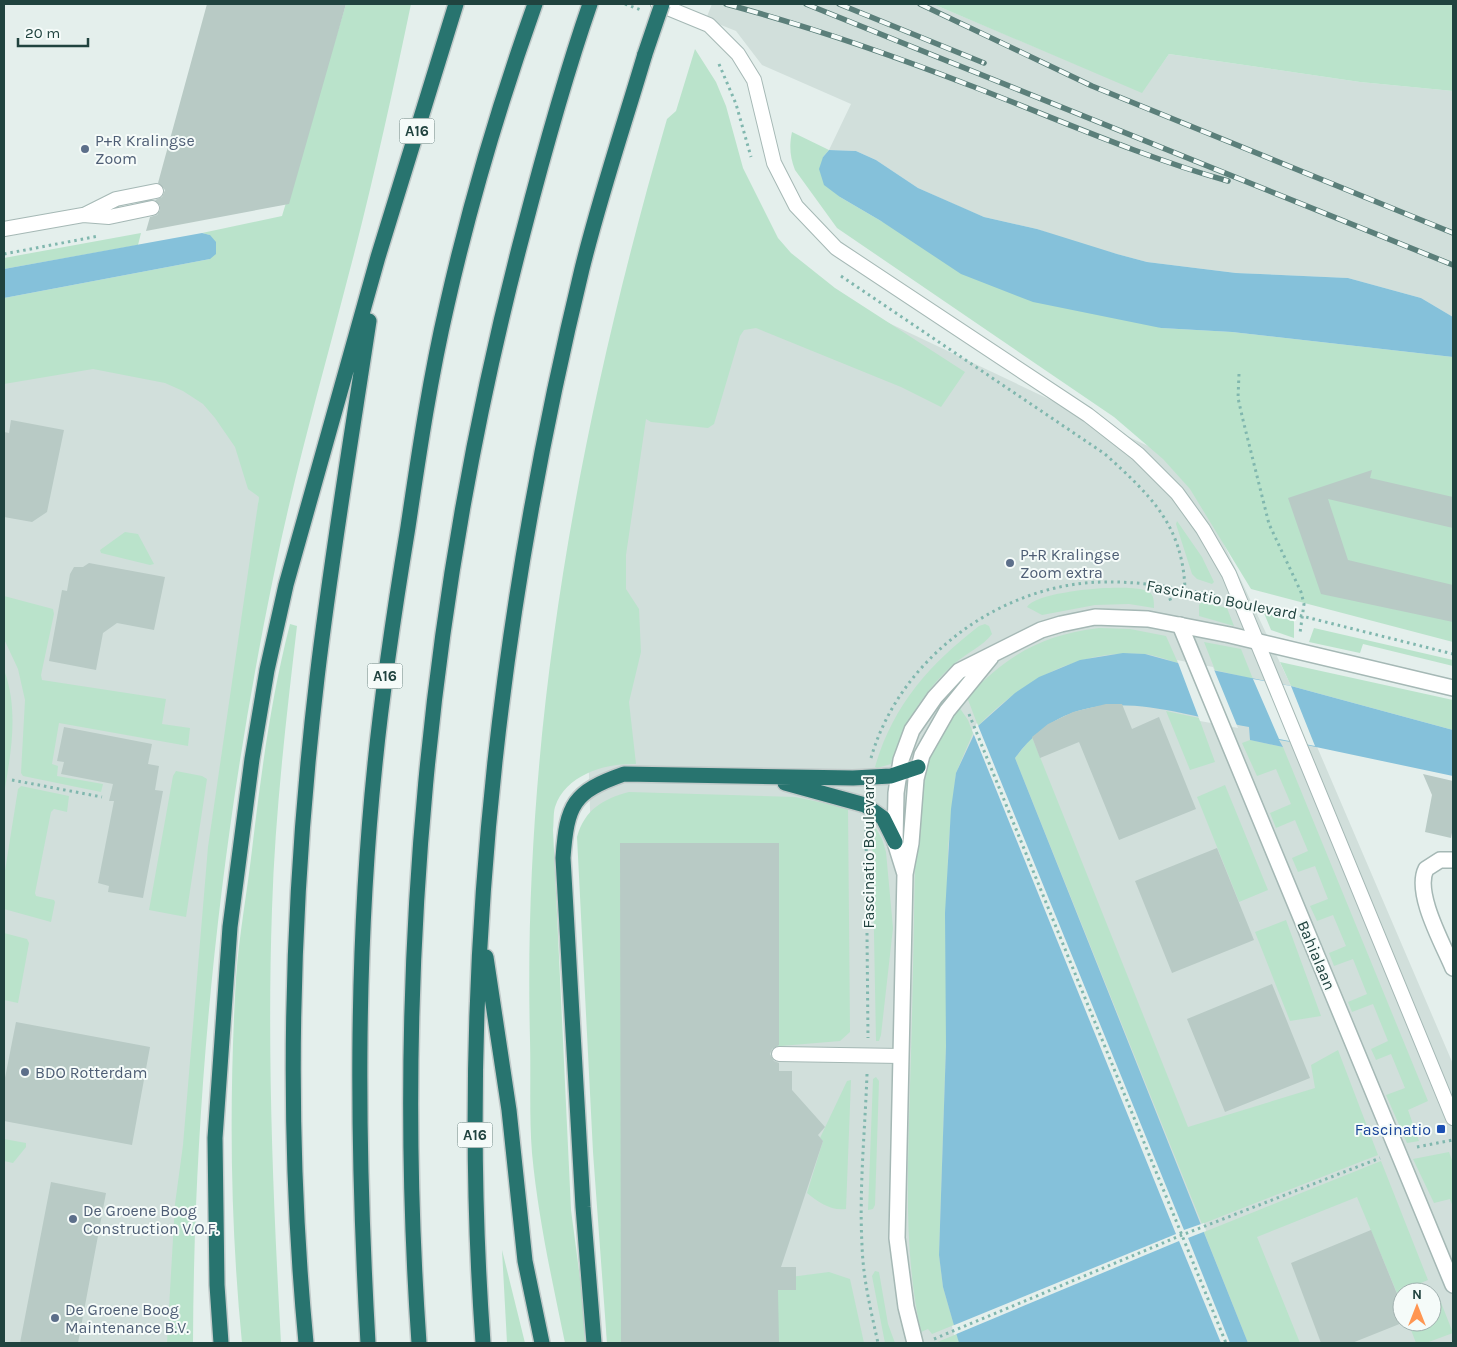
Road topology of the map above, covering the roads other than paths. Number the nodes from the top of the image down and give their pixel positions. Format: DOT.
graph roads {
  1 [pos="456,4"];
  2 [pos="534,4"];
  3 [pos="590,4"];
  4 [pos="660,4"];
  5 [pos="156,191"];
  6 [pos="152,208"];
  7 [pos="83,215"];
  8 [pos="4,229"];
  9 [pos="378,258"];
  10 [pos="1180,625"];
  11 [pos="1255,640"];
  12 [pos="992,656"];
  13 [pos="1453,688"];
  14 [pos="918,767"];
  15 [pos="898,773"];
  16 [pos="767,778"];
  17 [pos="895,842"];
  18 [pos="1451,860"];
  19 [pos="904,874"];
  20 [pos="481,926"];
  21 [pos="1453,968"];
  22 [pos="779,1054"];
  23 [pos="901,1056"];
  24 [pos="1453,1118"];
  25 [pos="1453,1285"];
  26 [pos="221,1343"];
  27 [pos="306,1343"];
  28 [pos="368,1343"];
  29 [pos="419,1343"];
  30 [pos="482,1343"];
  31 [pos="542,1343"];
  32 [pos="594,1343"];
  33 [pos="915,1343"];
  1 -- 9 [label="highway, A16"];
  2 -- 28 [label="highway, A16"];
  3 -- 29 [label="highway"];
  4 -- 11 [label="lane"];
  4 -- 20 [label="highway, A16, bridge"];
  5 -- 7 [label="lane"];
  6 -- 7 [label="lane"];
  7 -- 8 [label="lane"];
  9 -- 26 [label="highway, A16"];
  9 -- 27 [label="highway, A16"];
  10 -- 11 [label="street, Fascinatio Boulevard"];
  10 -- 12 [label="street, Fascinatio Boulevard"];
  10 -- 25 [label="street, Bahialaan"];
  11 -- 13 [label="street, Fascinatio Boulevard"];
  11 -- 24 [label="lane"];
  12 -- 14 [label="street, Fascinatio Boulevard"];
  12 -- 15 [label="street, Fascinatio Boulevard"];
  14 -- 15 [label="highway"];
  14 -- 19 [label="street, Fascinatio Boulevard"];
  15 -- 16 [label="highway"];
  15 -- 17 [label="street, Fascinatio Boulevard"];
  16 -- 17 [label="highway"];
  16 -- 32 [label="highway"];
  17 -- 19 [label="street, Fascinatio Boulevard"];
  18 -- 21 [label="street"];
  19 -- 23 [label="street, Fascinatio Boulevard"];
  20 -- 30 [label="highway, A16"];
  20 -- 31 [label="highway, A16"];
  22 -- 23 [label="lane"];
  23 -- 33 [label="street, Fascinatio Boulevard"];
}
